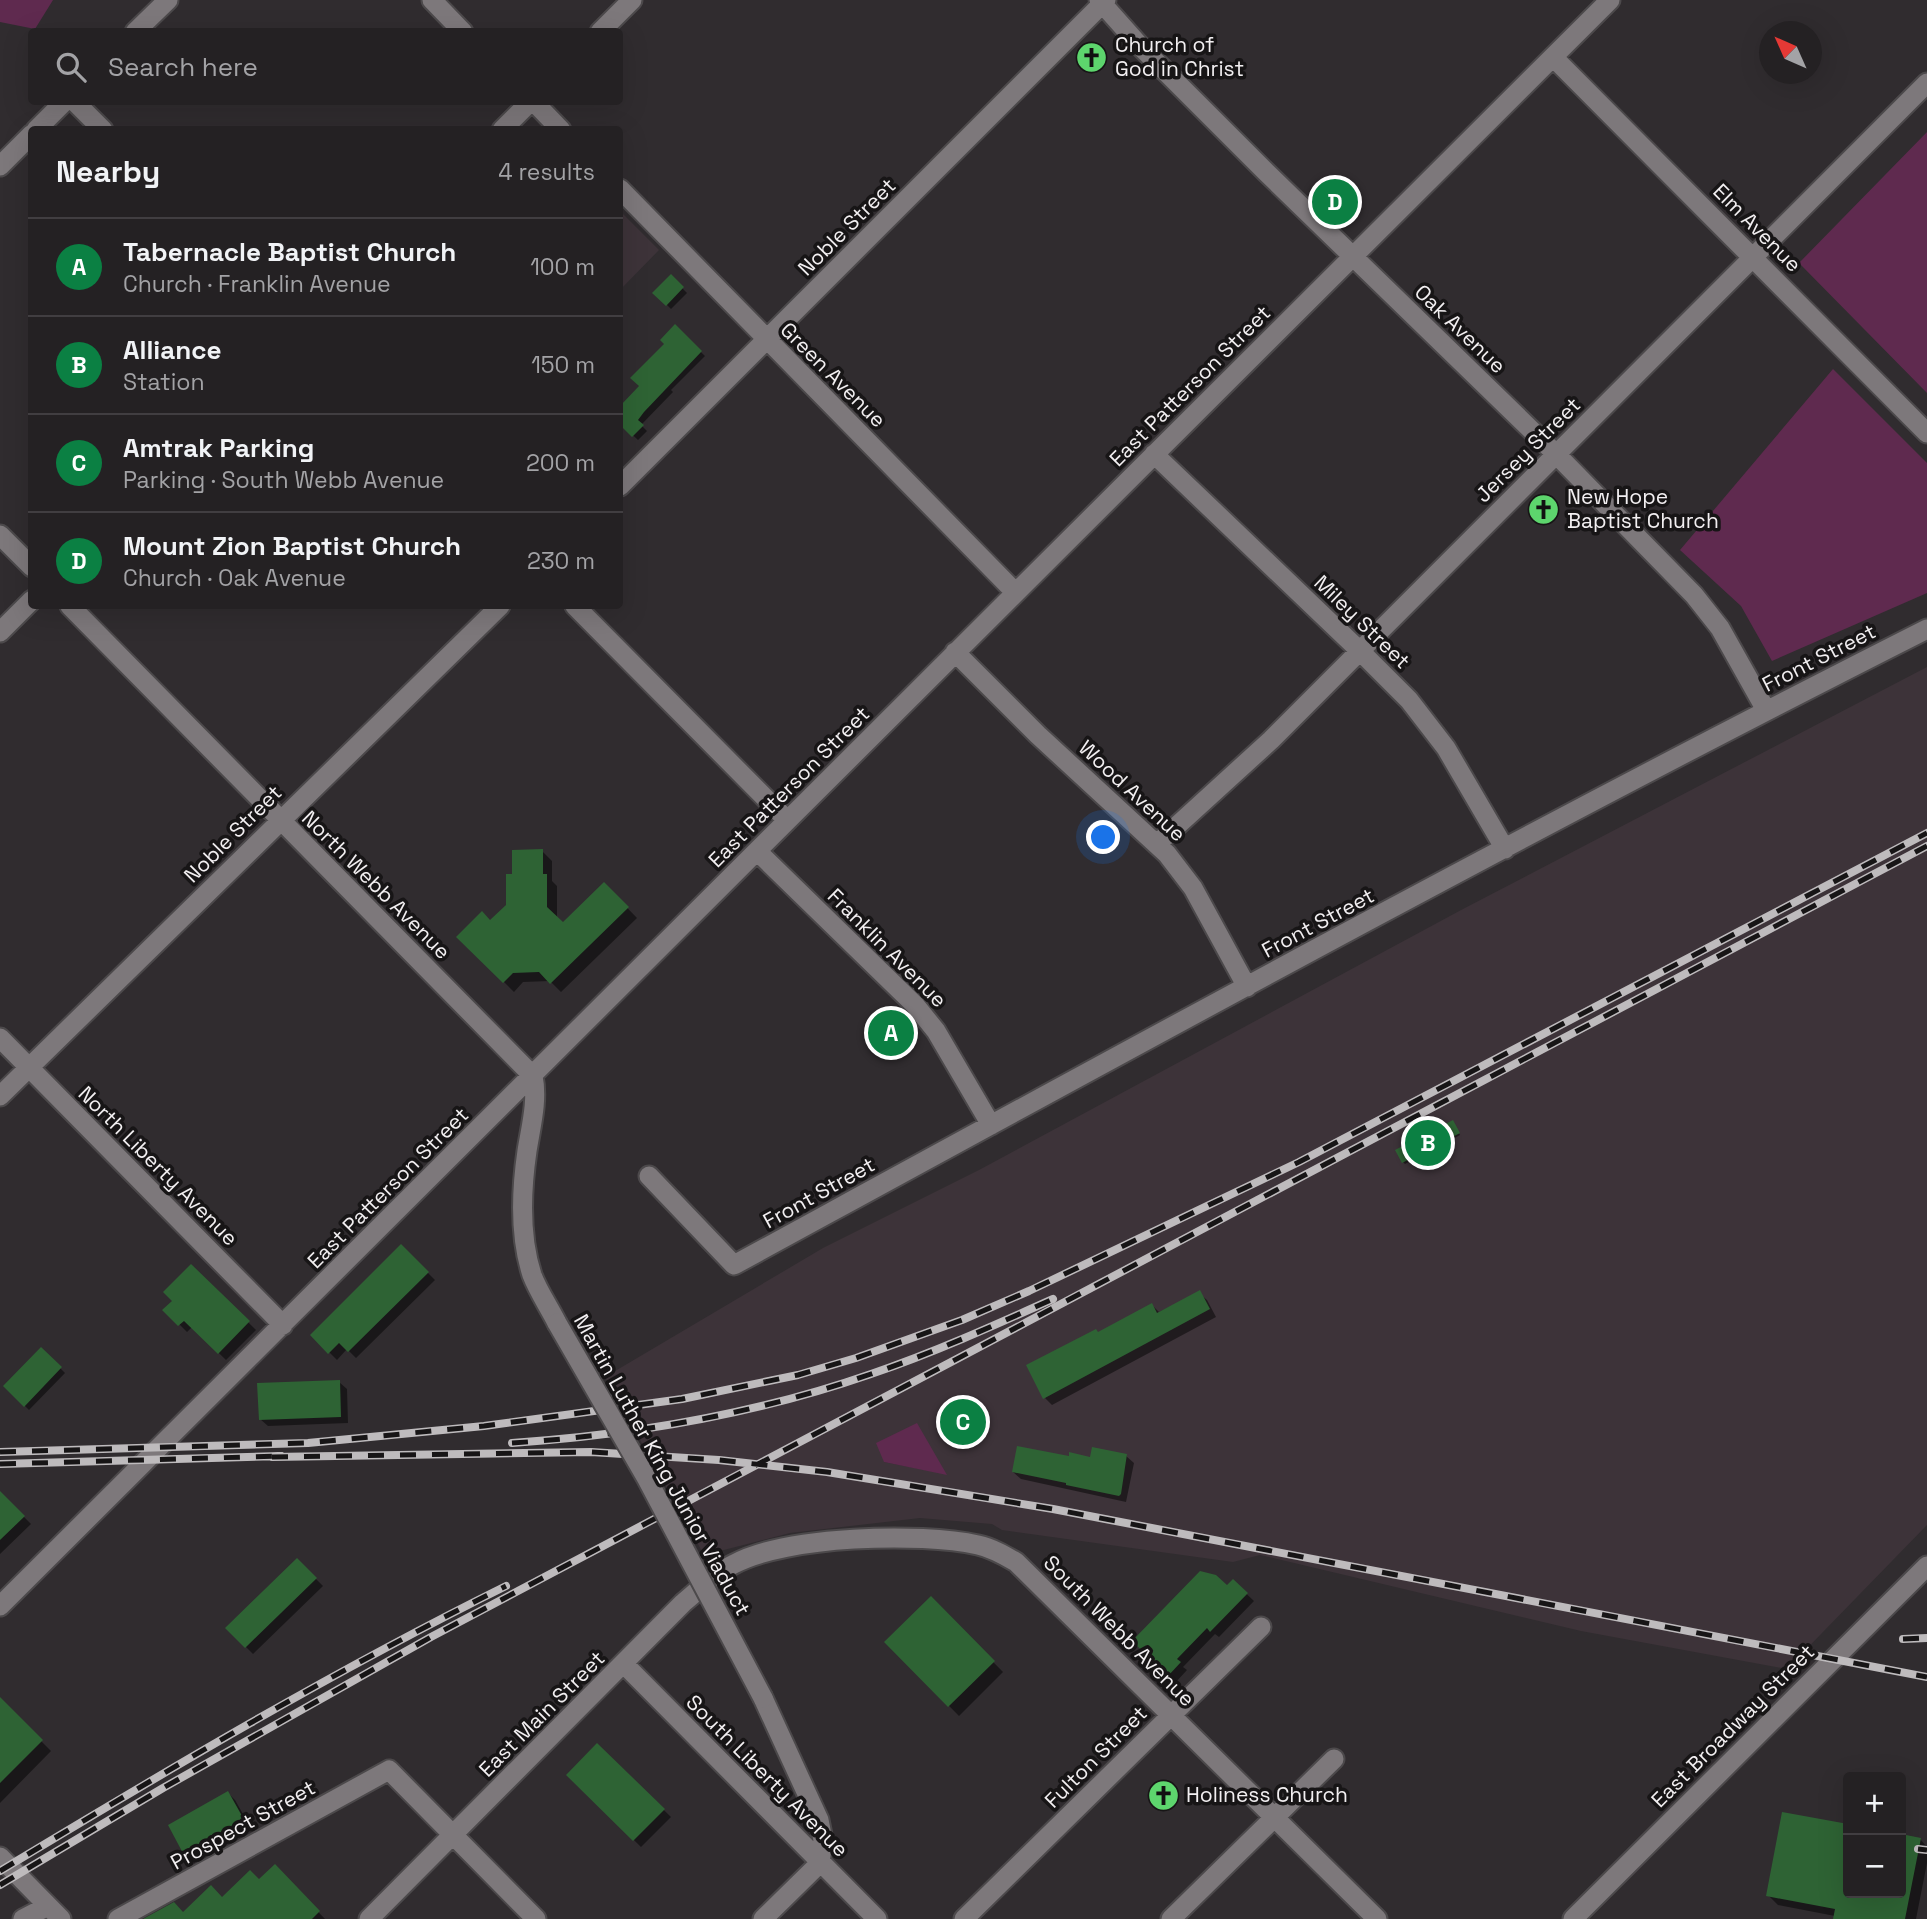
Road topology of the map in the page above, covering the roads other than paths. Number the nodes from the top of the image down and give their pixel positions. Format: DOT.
graph roads {
  1 [pos="168,0"];
  2 [pos="432,0"];
  3 [pos="632,0"];
  4 [pos="1610,0"];
  5 [pos="1103,1"];
  6 [pos="139,28"];
  7 [pos="459,28"];
  8 [pos="604,28"];
  9 [pos="1553,57"];
  10 [pos="1927,83"];
  11 [pos="61,105"];
  12 [pos="78,105"];
  13 [pos="529,105"];
  14 [pos="535,105"];
  15 [pos="40,126"];
  16 [pos="99,126"];
  17 [pos="506,126"];
  18 [pos="557,126"];
  19 [pos="28,138"];
  20 [pos="0,166"];
  21 [pos="623,193"];
  22 [pos="1352,256"];
  23 [pos="1752,256"];
  24 [pos="766,340"];
  25 [pos="1927,433"];
  26 [pos="1154,454"];
  27 [pos="1556,454"];
  28 [pos="623,483"];
  29 [pos="0,536"];
  30 [pos="28,563"];
  31 [pos="1015,593"];
  32 [pos="28,604"];
  33 [pos="73,609"];
  34 [pos="496,609"];
  35 [pos="578,609"];
  36 [pos="1927,629"];
  37 [pos="0,632"];
  38 [pos="1360,651"];
  39 [pos="955,652"];
  40 [pos="1766,710"];
  41 [pos="280,819"];
  42 [pos="788,820"];
  43 [pos="1157,844"];
  44 [pos="1505,849"];
  45 [pos="757,851"];
  46 [pos="1247,987"];
  47 [pos="0,1038"];
  48 [pos="29,1067"];
  49 [pos="533,1076"];
  50 [pos="0,1096"];
  51 [pos="991,1125"];
  52 [pos="649,1176"];
  53 [pos="283,1325"];
  54 [pos="757,1554"];
  55 [pos="1927,1566"];
  56 [pos="0,1606"];
  57 [pos="1261,1627"];
  58 [pos="624,1664"];
  59 [pos="1170,1715"];
  60 [pos="1334,1759"];
  61 [pos="1275,1818"];
  62 [pos="453,1836"];
  63 [pos="0,1857"];
  64 [pos="820,1863"];
  65 [pos="55,1912"];
  66 [pos="23,1919"];
  67 [pos="118,1919"];
  68 [pos="369,1919"];
  69 [pos="536,1919"];
  70 [pos="763,1919"];
  71 [pos="877,1919"];
  72 [pos="964,1919"];
  73 [pos="1171,1919"];
  74 [pos="1377,1919"];
  75 [pos="1573,1919"];
  1 -- 6 [label="street"];
  2 -- 7 [label="street"];
  3 -- 8 [label="street"];
  4 -- 9 [label="street, East Patterson Street"];
  5 -- 22 [label="street, Oak Avenue"];
  5 -- 24 [label="street, Noble Street"];
  9 -- 22 [label="street, East Patterson Street"];
  9 -- 23 [label="street, Elm Avenue"];
  10 -- 23 [label="street, Jersey Street"];
  11 -- 15 [label="street"];
  12 -- 16 [label="street"];
  13 -- 17 [label="street"];
  14 -- 18 [label="street"];
  19 -- 20 [label="street"];
  21 -- 24 [label="street, Green Avenue"];
  22 -- 26 [label="street, East Patterson Street"];
  22 -- 27 [label="street, Oak Avenue"];
  23 -- 25 [label="street, Elm Avenue"];
  23 -- 27 [label="street, Jersey Street"];
  24 -- 28 [label="street, Noble Street"];
  24 -- 31 [label="street, Green Avenue"];
  26 -- 31 [label="street, East Patterson Street"];
  26 -- 38 [label="street, Miley Street"];
  27 -- 38 [label="street, Jersey Street"];
  27 -- 40 [label="street, Oak Avenue"];
  29 -- 30 [label="street"];
  31 -- 39 [label="street, East Patterson Street"];
  32 -- 37 [label="street"];
  33 -- 41 [label="street, North Webb Avenue"];
  34 -- 41 [label="street, Noble Street"];
  35 -- 42 [label="street"];
  36 -- 40 [label="street, Front Street"];
  38 -- 43 [label="street, Jersey Street"];
  38 -- 44 [label="street, Miley Street"];
  39 -- 42 [label="street, East Patterson Street"];
  39 -- 43 [label="street, Wood Avenue"];
  40 -- 44 [label="street, Front Street"];
  41 -- 48 [label="street, Noble Street"];
  41 -- 49 [label="street, North Webb Avenue"];
  42 -- 45 [label="street, East Patterson Street"];
  43 -- 46 [label="street, Wood Avenue"];
  44 -- 46 [label="street, Front Street"];
  45 -- 49 [label="street, East Patterson Street"];
  45 -- 51 [label="street, Franklin Avenue"];
  46 -- 51 [label="street, Front Street"];
  47 -- 48 [label="street, North Liberty Avenue"];
  48 -- 50 [label="street, Noble Street"];
  48 -- 53 [label="street, North Liberty Avenue"];
  49 -- 53 [label="street, East Patterson Street"];
  49 -- 64 [label="street, Martin Luther King Junior Viaduct, bridge"];
  51 -- 52 [label="street, Front Street"];
  53 -- 56 [label="street, East Patterson Street"];
  54 -- 58 [label="street, East Main Street"];
  54 -- 59 [label="street, South Webb Avenue"];
  55 -- 75 [label="street, East Broadway Street"];
  57 -- 59 [label="street, Fulton Street"];
  58 -- 62 [label="street, East Main Street"];
  58 -- 64 [label="street, South Liberty Avenue"];
  59 -- 61 [label="street, South Webb Avenue"];
  59 -- 72 [label="street, Fulton Street"];
  60 -- 61 [label="street"];
  61 -- 73 [label="street"];
  61 -- 74 [label="street, South Webb Avenue"];
  62 -- 67 [label="street, Prospect Street"];
  62 -- 68 [label="street, East Main Street"];
  62 -- 69 [label="street"];
  63 -- 65 [label="street"];
  64 -- 70 [label="street"];
  64 -- 71 [label="street, South Liberty Avenue"];
  65 -- 66 [label="street"];
}
